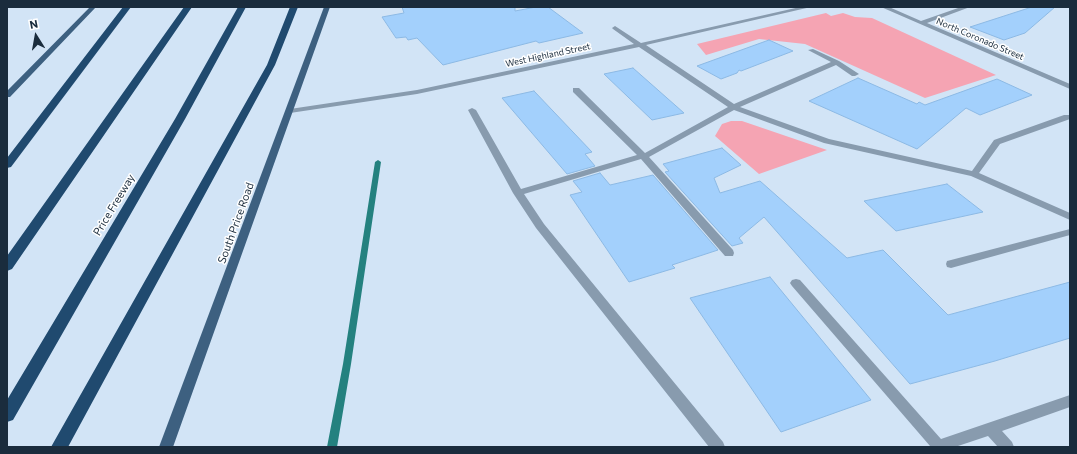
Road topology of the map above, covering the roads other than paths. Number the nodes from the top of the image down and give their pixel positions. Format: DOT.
graph roads {
  1 [pos="93,7"];
  2 [pos="127,7"];
  3 [pos="188,7"];
  4 [pos="242,7"];
  5 [pos="294,7"];
  6 [pos="327,7"];
  7 [pos="808,7"];
  8 [pos="884,7"];
  9 [pos="967,7"];
  10 [pos="921,23"];
  11 [pos="615,28"];
  12 [pos="638,45"];
  13 [pos="811,50"];
  14 [pos="837,62"];
  15 [pos="855,74"];
  16 [pos="1070,87"];
  17 [pos="576,90"];
  18 [pos="7,95"];
  19 [pos="733,107"];
  20 [pos="472,110"];
  21 [pos="290,111"];
  22 [pos="1067,117"];
  23 [pos="643,156"];
  24 [pos="7,165"];
  25 [pos="974,174"];
  26 [pos="518,193"];
  27 [pos="1070,217"];
  28 [pos="1070,232"];
  29 [pos="729,253"];
  30 [pos="951,264"];
  31 [pos="7,266"];
  32 [pos="796,283"];
  33 [pos="1070,401"];
  34 [pos="7,415"];
  35 [pos="991,429"];
  36 [pos="937,446"];
  37 [pos="59,447"];
  38 [pos="166,447"];
  39 [pos="718,447"];
  40 [pos="1007,447"];
  1 -- 18 [label="main road"];
  2 -- 24 [label="highway"];
  3 -- 31 [label="highway"];
  4 -- 34 [label="highway, Price Freeway"];
  5 -- 37 [label="highway"];
  6 -- 21 [label="main road, South Price Road"];
  7 -- 12 [label="street, West Highland Street"];
  8 -- 10 [label="street, North Coronado Street"];
  9 -- 10 [label="street"];
  10 -- 16 [label="street, North Coronado Street"];
  11 -- 12 [label="street"];
  12 -- 19 [label="street"];
  12 -- 21 [label="street, West Highland Street"];
  13 -- 14 [label="street"];
  14 -- 15 [label="street"];
  14 -- 19 [label="street"];
  17 -- 23 [label="street"];
  19 -- 23 [label="street"];
  19 -- 25 [label="street"];
  20 -- 26 [label="street"];
  21 -- 38 [label="main road, South Price Road"];
  22 -- 25 [label="street"];
  23 -- 26 [label="street"];
  23 -- 29 [label="street"];
  25 -- 27 [label="street"];
  26 -- 39 [label="street"];
  28 -- 30 [label="street"];
  32 -- 36 [label="street"];
  33 -- 35 [label="street"];
  35 -- 36 [label="street"];
  35 -- 40 [label="street"];
}
